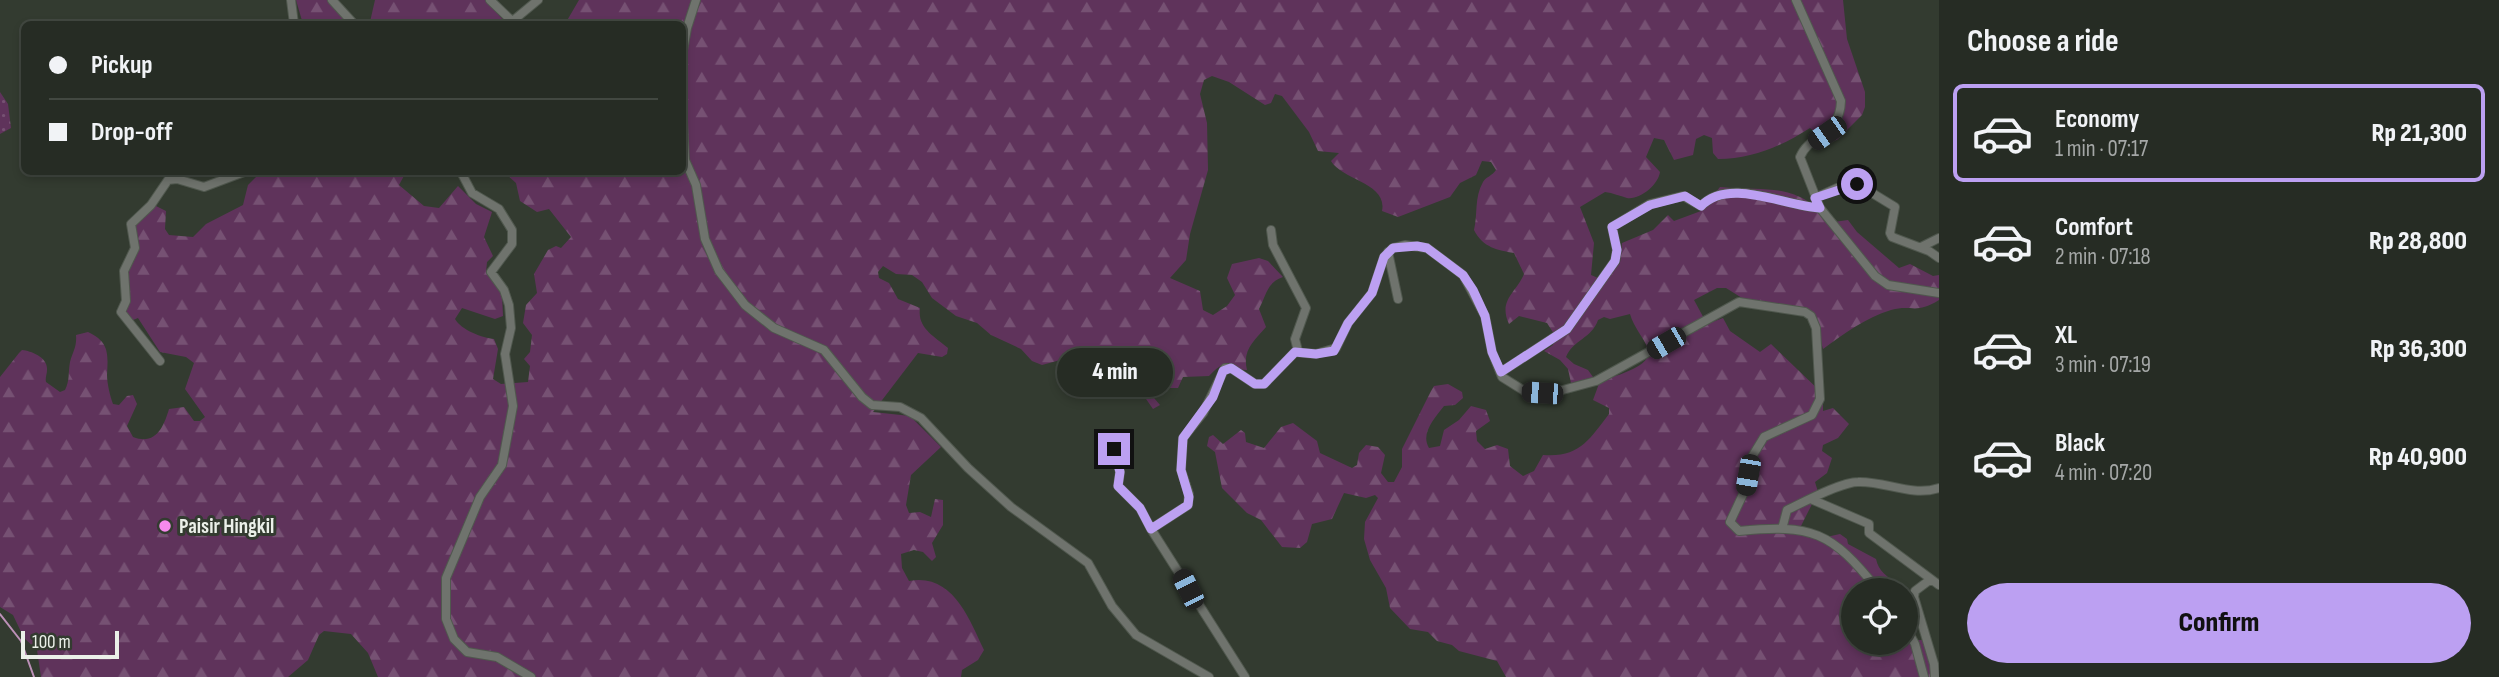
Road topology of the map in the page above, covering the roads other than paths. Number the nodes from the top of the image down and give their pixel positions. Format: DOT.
graph roads {
  1 [pos="291,0"];
  2 [pos="332,0"];
  3 [pos="490,0"];
  4 [pos="538,0"];
  5 [pos="696,0"];
  6 [pos="1796,0"];
  7 [pos="294,21"];
  8 [pos="351,21"];
  9 [pos="510,21"];
  10 [pos="512,21"];
  11 [pos="686,34"];
  12 [pos="686,162"];
  13 [pos="236,175"];
  14 [pos="463,175"];
  15 [pos="1815,198"];
  16 [pos="1820,208"];
  17 [pos="1271,230"];
  18 [pos="1939,238"];
  19 [pos="1921,247"];
  20 [pos="1388,252"];
  21 [pos="1939,258"];
  22 [pos="1939,293"];
  23 [pos="1398,299"];
  24 [pos="1298,351"];
  25 [pos="160,361"];
  26 [pos="1501,372"];
  27 [pos="1114,449"];
  28 [pos="1939,488"];
  29 [pos="1813,500"];
  30 [pos="1782,528"];
  31 [pos="1151,529"];
  32 [pos="1866,578"];
  33 [pos="1936,581"];
  34 [pos="1918,655"];
  35 [pos="531,677"];
  36 [pos="1209,677"];
  37 [pos="1245,677"];
  38 [pos="1924,677"];
  39 [pos="1935,677"];
  1 -- 7 [label="street"];
  2 -- 8 [label="street"];
  3 -- 9 [label="street"];
  4 -- 10 [label="street"];
  5 -- 11 [label="street"];
  6 -- 15 [label="street"];
  12 -- 36 [label="street"];
  13 -- 25 [label="street"];
  14 -- 35 [label="street"];
  15 -- 16 [label="street"];
  15 -- 19 [label="street"];
  16 -- 22 [label="street"];
  16 -- 26 [label="street"];
  17 -- 24 [label="street"];
  18 -- 19 [label="street"];
  19 -- 21 [label="street"];
  20 -- 23 [label="street"];
  20 -- 24 [label="street"];
  20 -- 26 [label="street"];
  24 -- 31 [label="street"];
  26 -- 30 [label="street"];
  27 -- 31 [label="street"];
  28 -- 29 [label="street"];
  29 -- 30 [label="street"];
  29 -- 33 [label="street"];
  30 -- 32 [label="street"];
  31 -- 37 [label="street"];
  33 -- 39 [label="street"];
  34 -- 38 [label="street"];
}
